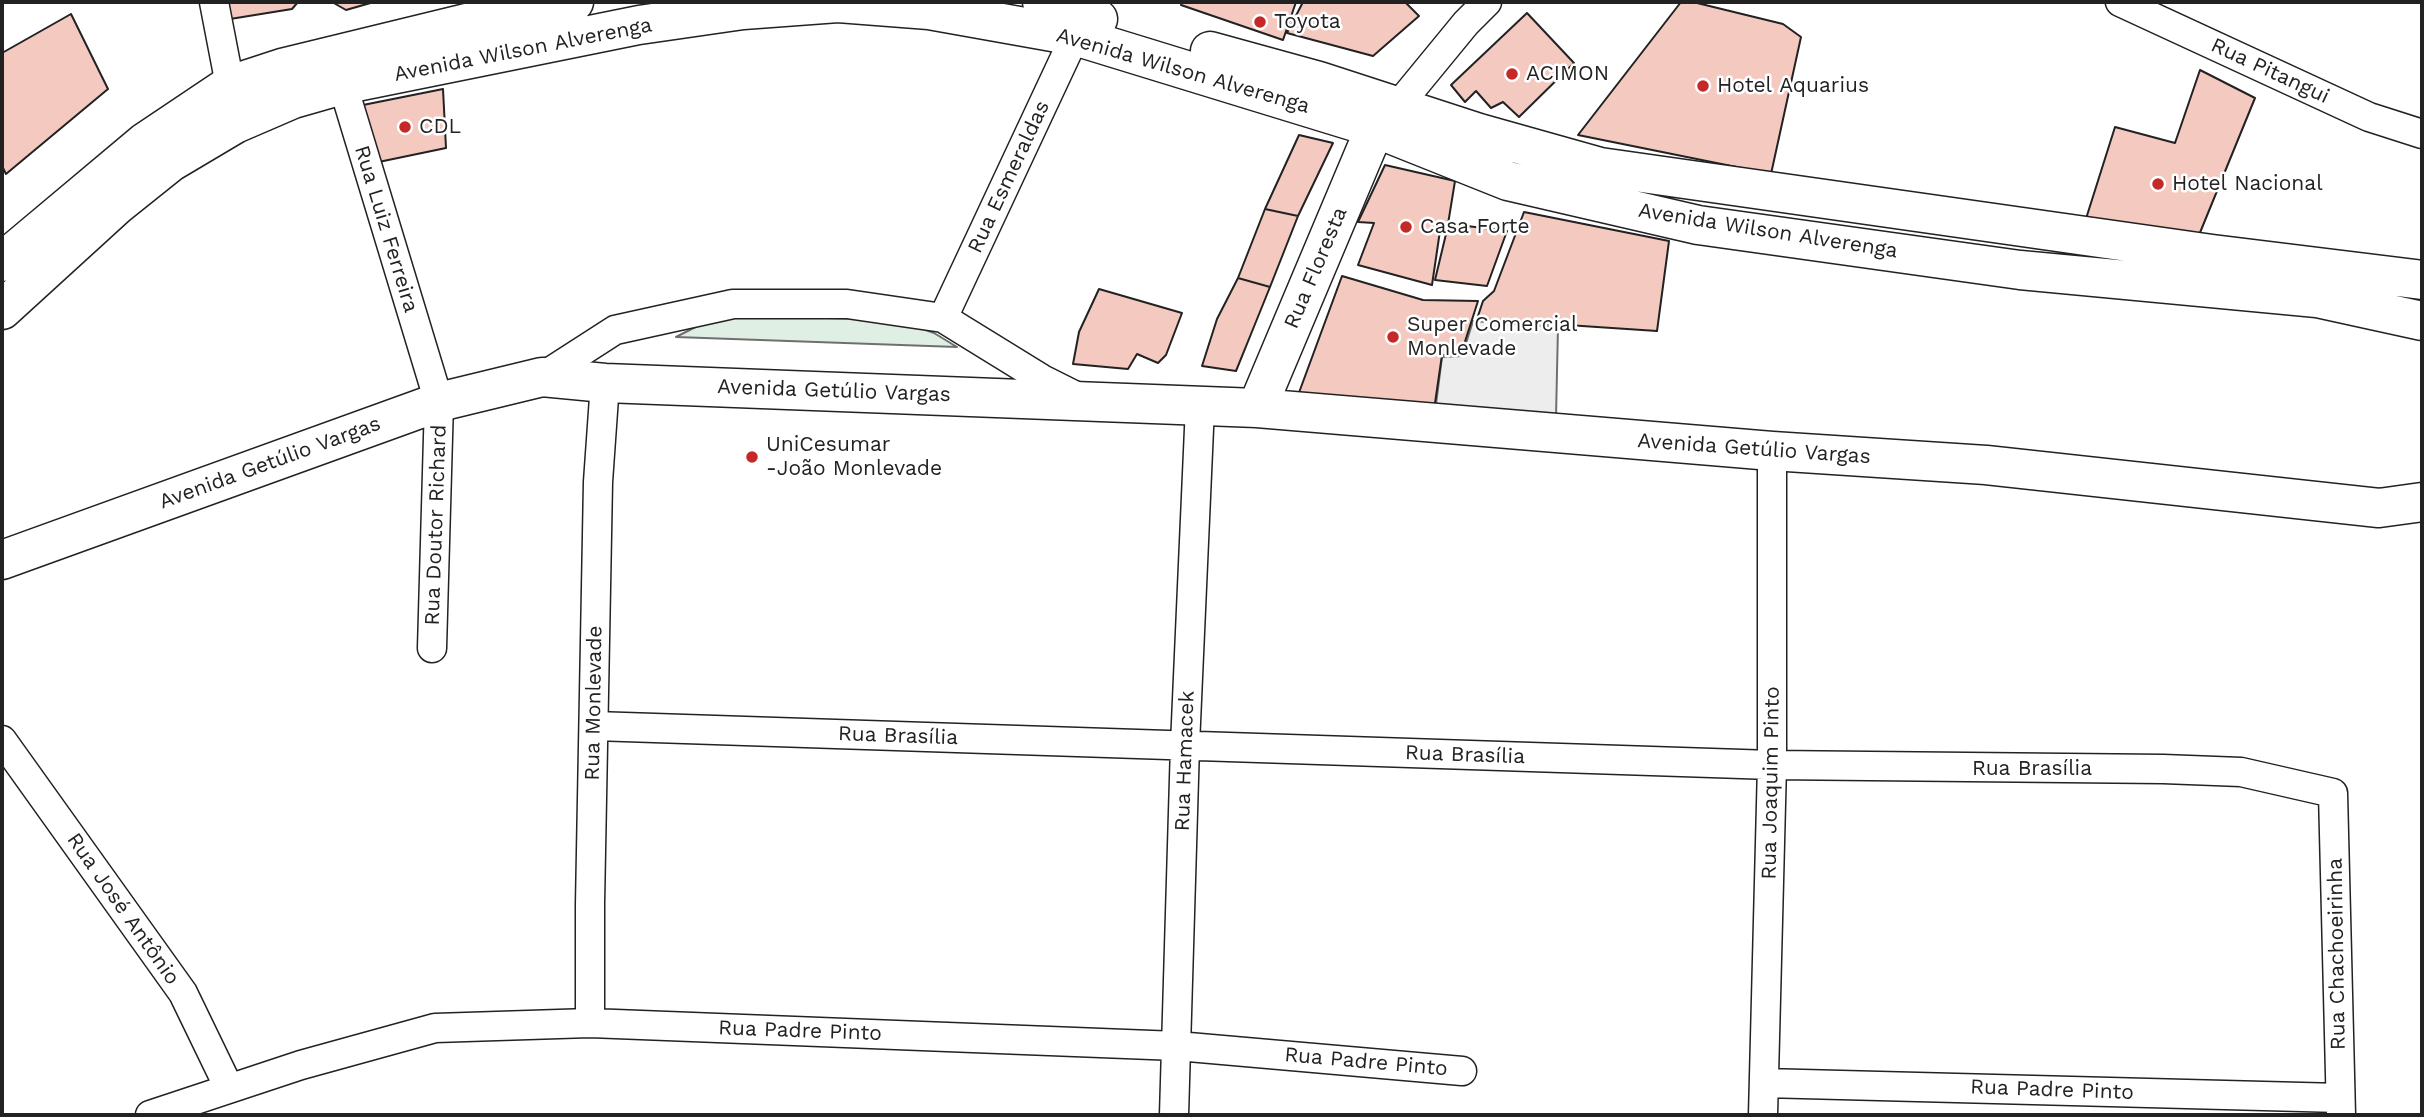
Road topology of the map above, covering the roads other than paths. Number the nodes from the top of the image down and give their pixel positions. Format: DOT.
graph roads {
  1 [pos="214,2"];
  2 [pos="574,2"];
  3 [pos="1042,2"];
  4 [pos="1488,2"];
  5 [pos="2120,2"];
  6 [pos="1075,36"];
  7 [pos="338,71"];
  8 [pos="230,85"];
  9 [pos="1386,118"];
  10 [pos="2422,134"];
  11 [pos="2,262"];
  12 [pos="2422,281"];
  13 [pos="2,310"];
  14 [pos="943,318"];
  15 [pos="2422,321"];
  16 [pos="542,377"];
  17 [pos="605,383"];
  18 [pos="1085,400"];
  19 [pos="439,402"];
  20 [pos="1200,406"];
  21 [pos="1257,408"];
  22 [pos="1772,451"];
  23 [pos="2422,502"];
  24 [pos="2,560"];
  25 [pos="432,648"];
  26 [pos="594,726"];
  27 [pos="2,740"];
  28 [pos="1185,745"];
  29 [pos="1772,765"];
  30 [pos="2333,793"];
  31 [pos="590,1023"];
  32 [pos="1177,1046"];
  33 [pos="1462,1071"];
  34 [pos="1764,1083"];
  35 [pos="229,1088"];
  36 [pos="2341,1107"];
  37 [pos="150,1115"];
  38 [pos="1174,1115"];
  39 [pos="1763,1115"];
  1 -- 8 [label="street"];
  2 -- 7 [label="main road, Avenida Wilson Alverenga"];
  3 -- 9 [label="main road, Avenida Wilson Alverenga"];
  4 -- 9 [label="street, Rua Floresta"];
  5 -- 10 [label="street, Rua Pitangui"];
  6 -- 7 [label="main road, Avenida Wilson Alverenga"];
  6 -- 9 [label="main road, Avenida Wilson Alverenga"];
  6 -- 14 [label="street, Rua Esmeraldas"];
  7 -- 8 [label="main road, Avenida Wilson Alverenga"];
  7 -- 13 [label="main road, Avenida Wilson Alverenga"];
  7 -- 19 [label="street, Rua Luiz Ferreira"];
  8 -- 11 [label="main road, Avenida Wilson Alverenga"];
  9 -- 12 [label="main road, Avenida Wilson Alverenga"];
  9 -- 15 [label="main road, Avenida Wilson Alverenga"];
  9 -- 21 [label="main road, Rua Floresta"];
  14 -- 16 [label="street, Avenida Getúlio Vargas"];
  14 -- 18 [label="street, Avenida Getúlio Vargas"];
  16 -- 17 [label="main road, Avenida Getúlio Vargas"];
  16 -- 19 [label="main road, Avenida Getúlio Vargas"];
  17 -- 18 [label="main road, Avenida Getúlio Vargas"];
  17 -- 26 [label="street, Rua Monlevade"];
  18 -- 20 [label="main road, Avenida Getúlio Vargas"];
  19 -- 24 [label="main road, Avenida Getúlio Vargas"];
  19 -- 25 [label="street, Rua Doutor Richard"];
  20 -- 21 [label="main road, Avenida Getúlio Vargas"];
  20 -- 28 [label="street, Rua Hamacek"];
  21 -- 22 [label="main road, Avenida Getúlio Vargas"];
  22 -- 23 [label="main road, Avenida Getúlio Vargas"];
  22 -- 29 [label="street, Rua Joaquim Pinto"];
  26 -- 28 [label="street, Rua Brasília"];
  26 -- 31 [label="street, Rua Monlevade"];
  27 -- 35 [label="street, Rua José Antônio"];
  28 -- 29 [label="street, Rua Brasília"];
  28 -- 32 [label="street, Rua Hamacek"];
  29 -- 30 [label="street, Rua Brasília"];
  29 -- 34 [label="street, Rua Joaquim Pinto"];
  30 -- 36 [label="street, Rua Chachoeirinha"];
  31 -- 32 [label="street, Rua Padre Pinto"];
  31 -- 35 [label="street, Rua Padre Pinto"];
  32 -- 33 [label="street, Rua Padre Pinto"];
  32 -- 38 [label="street, Rua Hamacek"];
  34 -- 36 [label="street, Rua Padre Pinto"];
  34 -- 39 [label="street, Rua Joaquim Pinto"];
  35 -- 37 [label="street, Rua Padre Pinto"];
}
